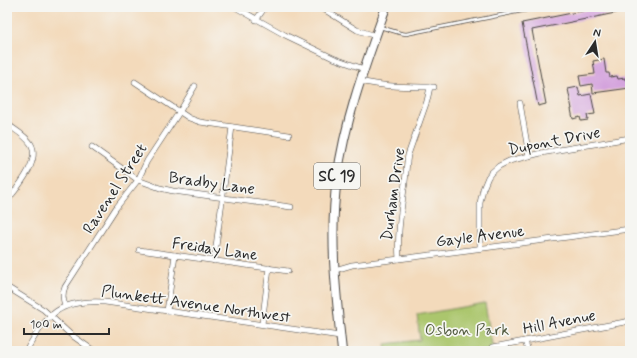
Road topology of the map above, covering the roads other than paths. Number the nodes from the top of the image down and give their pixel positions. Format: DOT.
graph roads {
  1 [pos="235,7"];
  2 [pos="265,7"];
  3 [pos="320,7"];
  4 [pos="386,7"];
  5 [pos="535,7"];
  6 [pos="256,20"];
  7 [pos="379,26"];
  8 [pos="376,36"];
  9 [pos="364,69"];
  10 [pos="360,81"];
  11 [pos="135,82"];
  12 [pos="195,86"];
  13 [pos="520,104"];
  14 [pos="180,111"];
  15 [pos="7,124"];
  16 [pos="232,127"];
  17 [pos="289,135"];
  18 [pos="630,138"];
  19 [pos="92,147"];
  20 [pos="529,156"];
  21 [pos="138,180"];
  22 [pos="223,197"];
  23 [pos="7,201"];
  24 [pos="291,207"];
  25 [pos="630,228"];
  26 [pos="480,248"];
  27 [pos="139,250"];
  28 [pos="175,256"];
  29 [pos="399,259"];
  30 [pos="214,260"];
  31 [pos="269,268"];
  32 [pos="334,270"];
  33 [pos="288,271"];
  34 [pos="7,287"];
  35 [pos="65,306"];
  36 [pos="167,311"];
  37 [pos="51,316"];
  38 [pos="630,321"];
  39 [pos="262,324"];
  40 [pos="340,336"];
  41 [pos="525,341"];
  42 [pos="493,347"];
  43 [pos="26,351"];
  44 [pos="94,351"];
  45 [pos="342,351"];
  46 [pos="528,351"];
  1 -- 6 [label="street"];
  2 -- 6 [label="street"];
  3 -- 8 [label="street"];
  4 -- 7 [label="main road, SC 19"];
  5 -- 7 [label="lane"];
  6 -- 9 [label="street"];
  7 -- 8 [label="main road, SC 19"];
  8 -- 9 [label="main road, SC 19"];
  9 -- 10 [label="main road, SC 19"];
  10 -- 29 [label="street, Durham Drive"];
  10 -- 32 [label="main road, SC 19"];
  11 -- 14 [label="street"];
  12 -- 14 [label="street, Ravenel Street"];
  13 -- 20 [label="street"];
  14 -- 16 [label="street"];
  14 -- 21 [label="street, Ravenel Street"];
  15 -- 23 [label="street"];
  16 -- 17 [label="street"];
  16 -- 22 [label="street"];
  18 -- 20 [label="street, Dupont Drive"];
  19 -- 21 [label="street, Bradby Lane"];
  20 -- 26 [label="street, Dupont Drive"];
  21 -- 22 [label="street, Bradby Lane"];
  21 -- 35 [label="street, Ravenel Street"];
  22 -- 24 [label="street, Bradby Lane"];
  22 -- 30 [label="street"];
  25 -- 26 [label="street, Gayle Avenue"];
  26 -- 29 [label="street, Gayle Avenue"];
  27 -- 28 [label="street, Freiday Lane"];
  28 -- 30 [label="street, Freiday Lane"];
  28 -- 36 [label="street"];
  29 -- 32 [label="street, Gayle Avenue"];
  30 -- 31 [label="street, Freiday Lane"];
  31 -- 33 [label="street, Freiday Lane"];
  31 -- 39 [label="street"];
  32 -- 40 [label="main road, SC 19"];
  34 -- 37 [label="street"];
  35 -- 36 [label="street, Plunkett Avenue Northwest"];
  35 -- 37 [label="street, Plunkett Avenue Northwest"];
  36 -- 39 [label="street, Plunkett Avenue Northwest"];
  37 -- 43 [label="street"];
  37 -- 44 [label="street"];
  38 -- 41 [label="street, Hill Avenue"];
  39 -- 40 [label="street, Plunkett Avenue Northwest"];
  40 -- 45 [label="main road, SC 19"];
  41 -- 42 [label="street, Hill Avenue"];
  41 -- 46 [label="street"];
}
